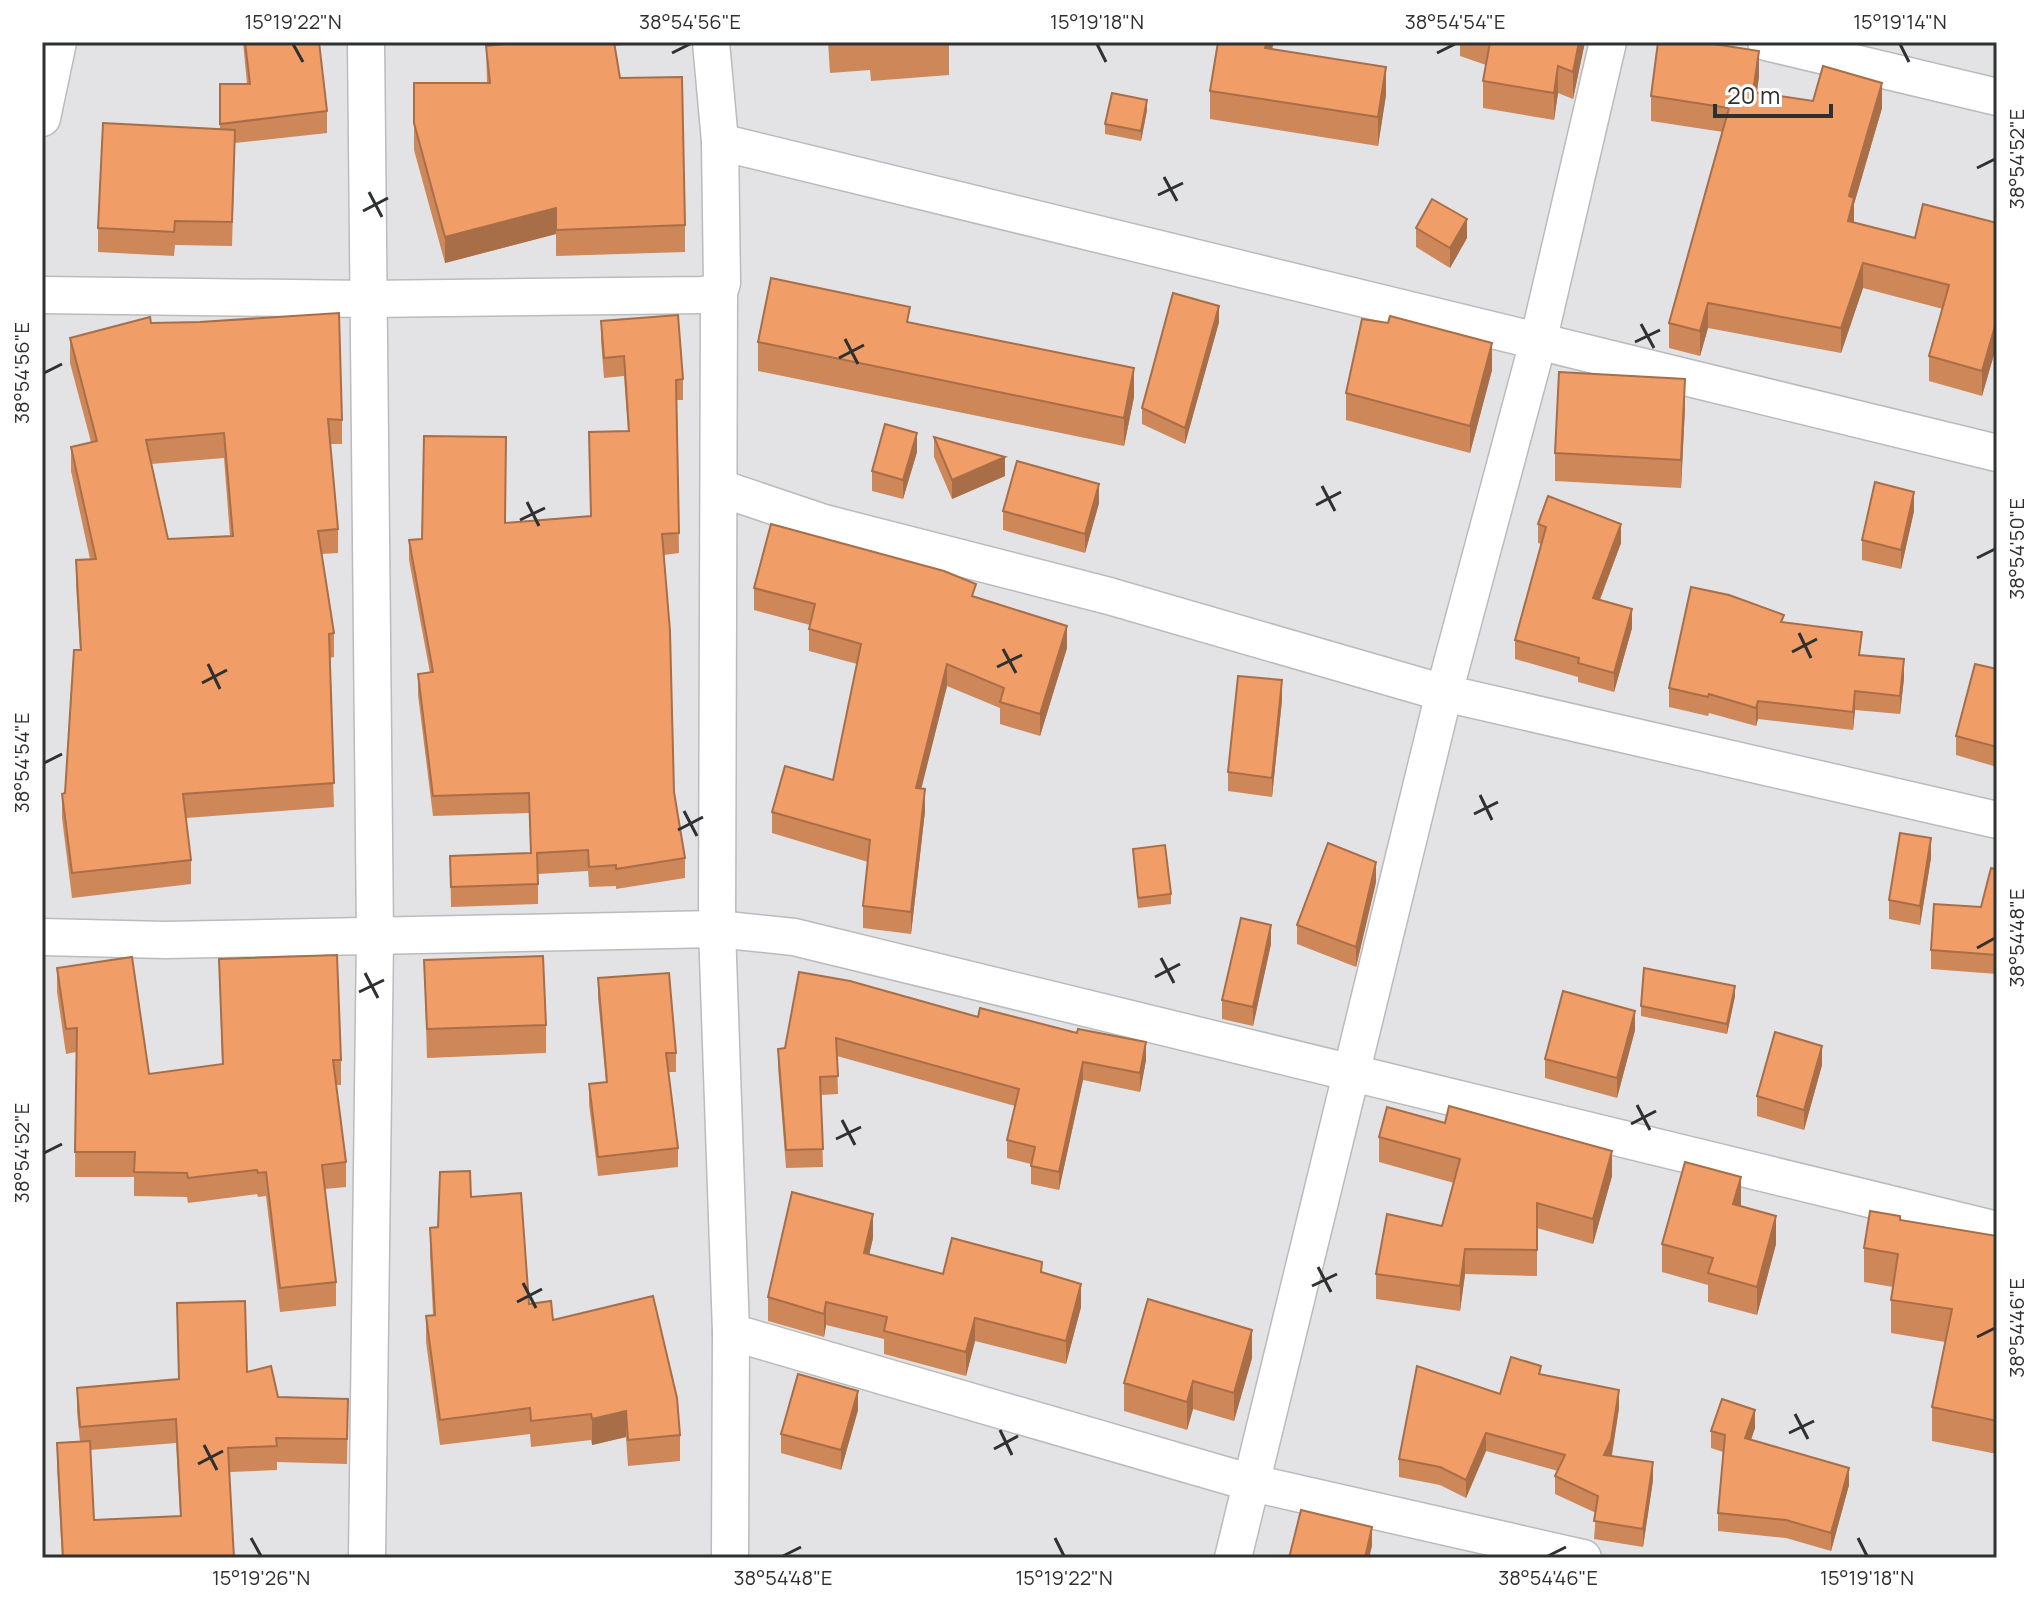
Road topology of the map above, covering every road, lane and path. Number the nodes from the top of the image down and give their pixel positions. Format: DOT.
graph roads {
  1 [pos="58,42"];
  2 [pos="366,42"];
  3 [pos="711,42"];
  4 [pos="1608,42"];
  5 [pos="1766,42"];
  6 [pos="1997,97"];
  7 [pos="42,118"];
  8 [pos="720,142"];
  9 [pos="719,292"];
  10 [pos="42,295"];
  11 [pos="367,299"];
  12 [pos="1538,342"];
  13 [pos="1997,453"];
  14 [pos="720,488"];
  15 [pos="1444,693"];
  16 [pos="1997,820"];
  17 [pos="717,929"];
  18 [pos="42,937"];
  19 [pos="375,937"];
  20 [pos="1351,1072"];
  21 [pos="1997,1230"];
  22 [pos="731,1332"];
  23 [pos="1252,1483"];
  24 [pos="367,1558"];
  25 [pos="730,1558"];
  26 [pos="1233,1558"];
  27 [pos="1583,1558"];
  1 -- 7 [label="street"];
  2 -- 11 [label="street"];
  3 -- 8 [label="street"];
  4 -- 12 [label="street"];
  5 -- 6 [label="street"];
  8 -- 9 [label="street"];
  8 -- 12 [label="street"];
  9 -- 11 [label="street"];
  9 -- 14 [label="street"];
  10 -- 11 [label="street"];
  11 -- 19 [label="street"];
  12 -- 13 [label="street"];
  12 -- 15 [label="street"];
  14 -- 15 [label="street"];
  14 -- 17 [label="street"];
  15 -- 16 [label="street"];
  15 -- 20 [label="street"];
  17 -- 19 [label="street"];
  17 -- 20 [label="street"];
  17 -- 22 [label="street"];
  18 -- 19 [label="street"];
  19 -- 24 [label="street"];
  20 -- 21 [label="street"];
  20 -- 23 [label="street"];
  22 -- 23 [label="street"];
  22 -- 25 [label="street"];
  23 -- 26 [label="street"];
  23 -- 27 [label="street"];
}
